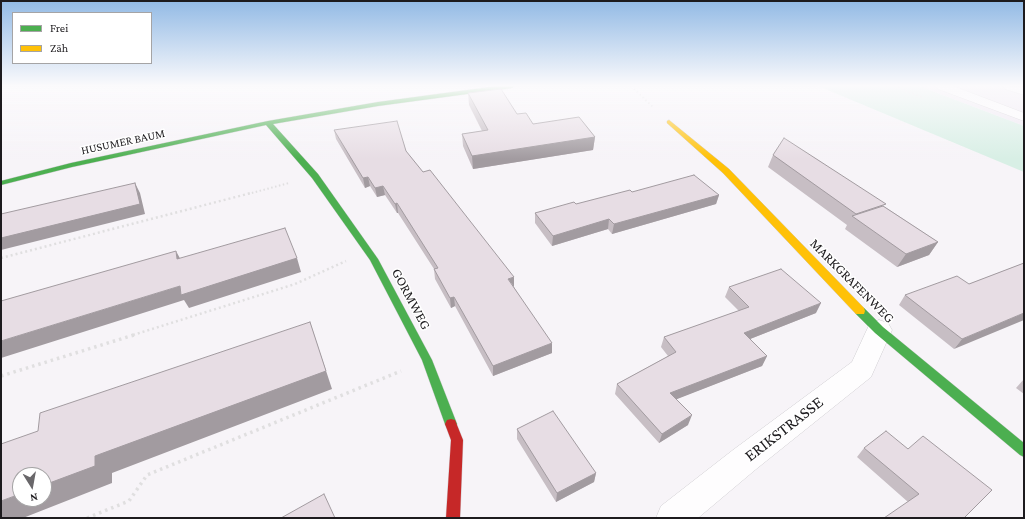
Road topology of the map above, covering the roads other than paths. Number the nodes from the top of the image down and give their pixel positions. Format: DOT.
graph roads {
  1 [pos="342,110"];
  2 [pos="1008,110"];
  3 [pos="1024,116"];
  4 [pos="669,122"];
  5 [pos="268,123"];
  6 [pos="1,183"];
  7 [pos="879,330"];
  8 [pos="1024,451"];
  9 [pos="454,518"];
  10 [pos="673,518"];
  1 -- 5 [label="street, HUSUMER BAUM"];
  2 -- 3 [label="lane"];
  4 -- 7 [label="street, MARKGRAFENWEG"];
  5 -- 6 [label="street, HUSUMER BAUM"];
  5 -- 9 [label="street, GORMWEG"];
  7 -- 8 [label="street, MARKGRAFENWEG"];
  7 -- 10 [label="street, ERIKSTRASSE"];
}
